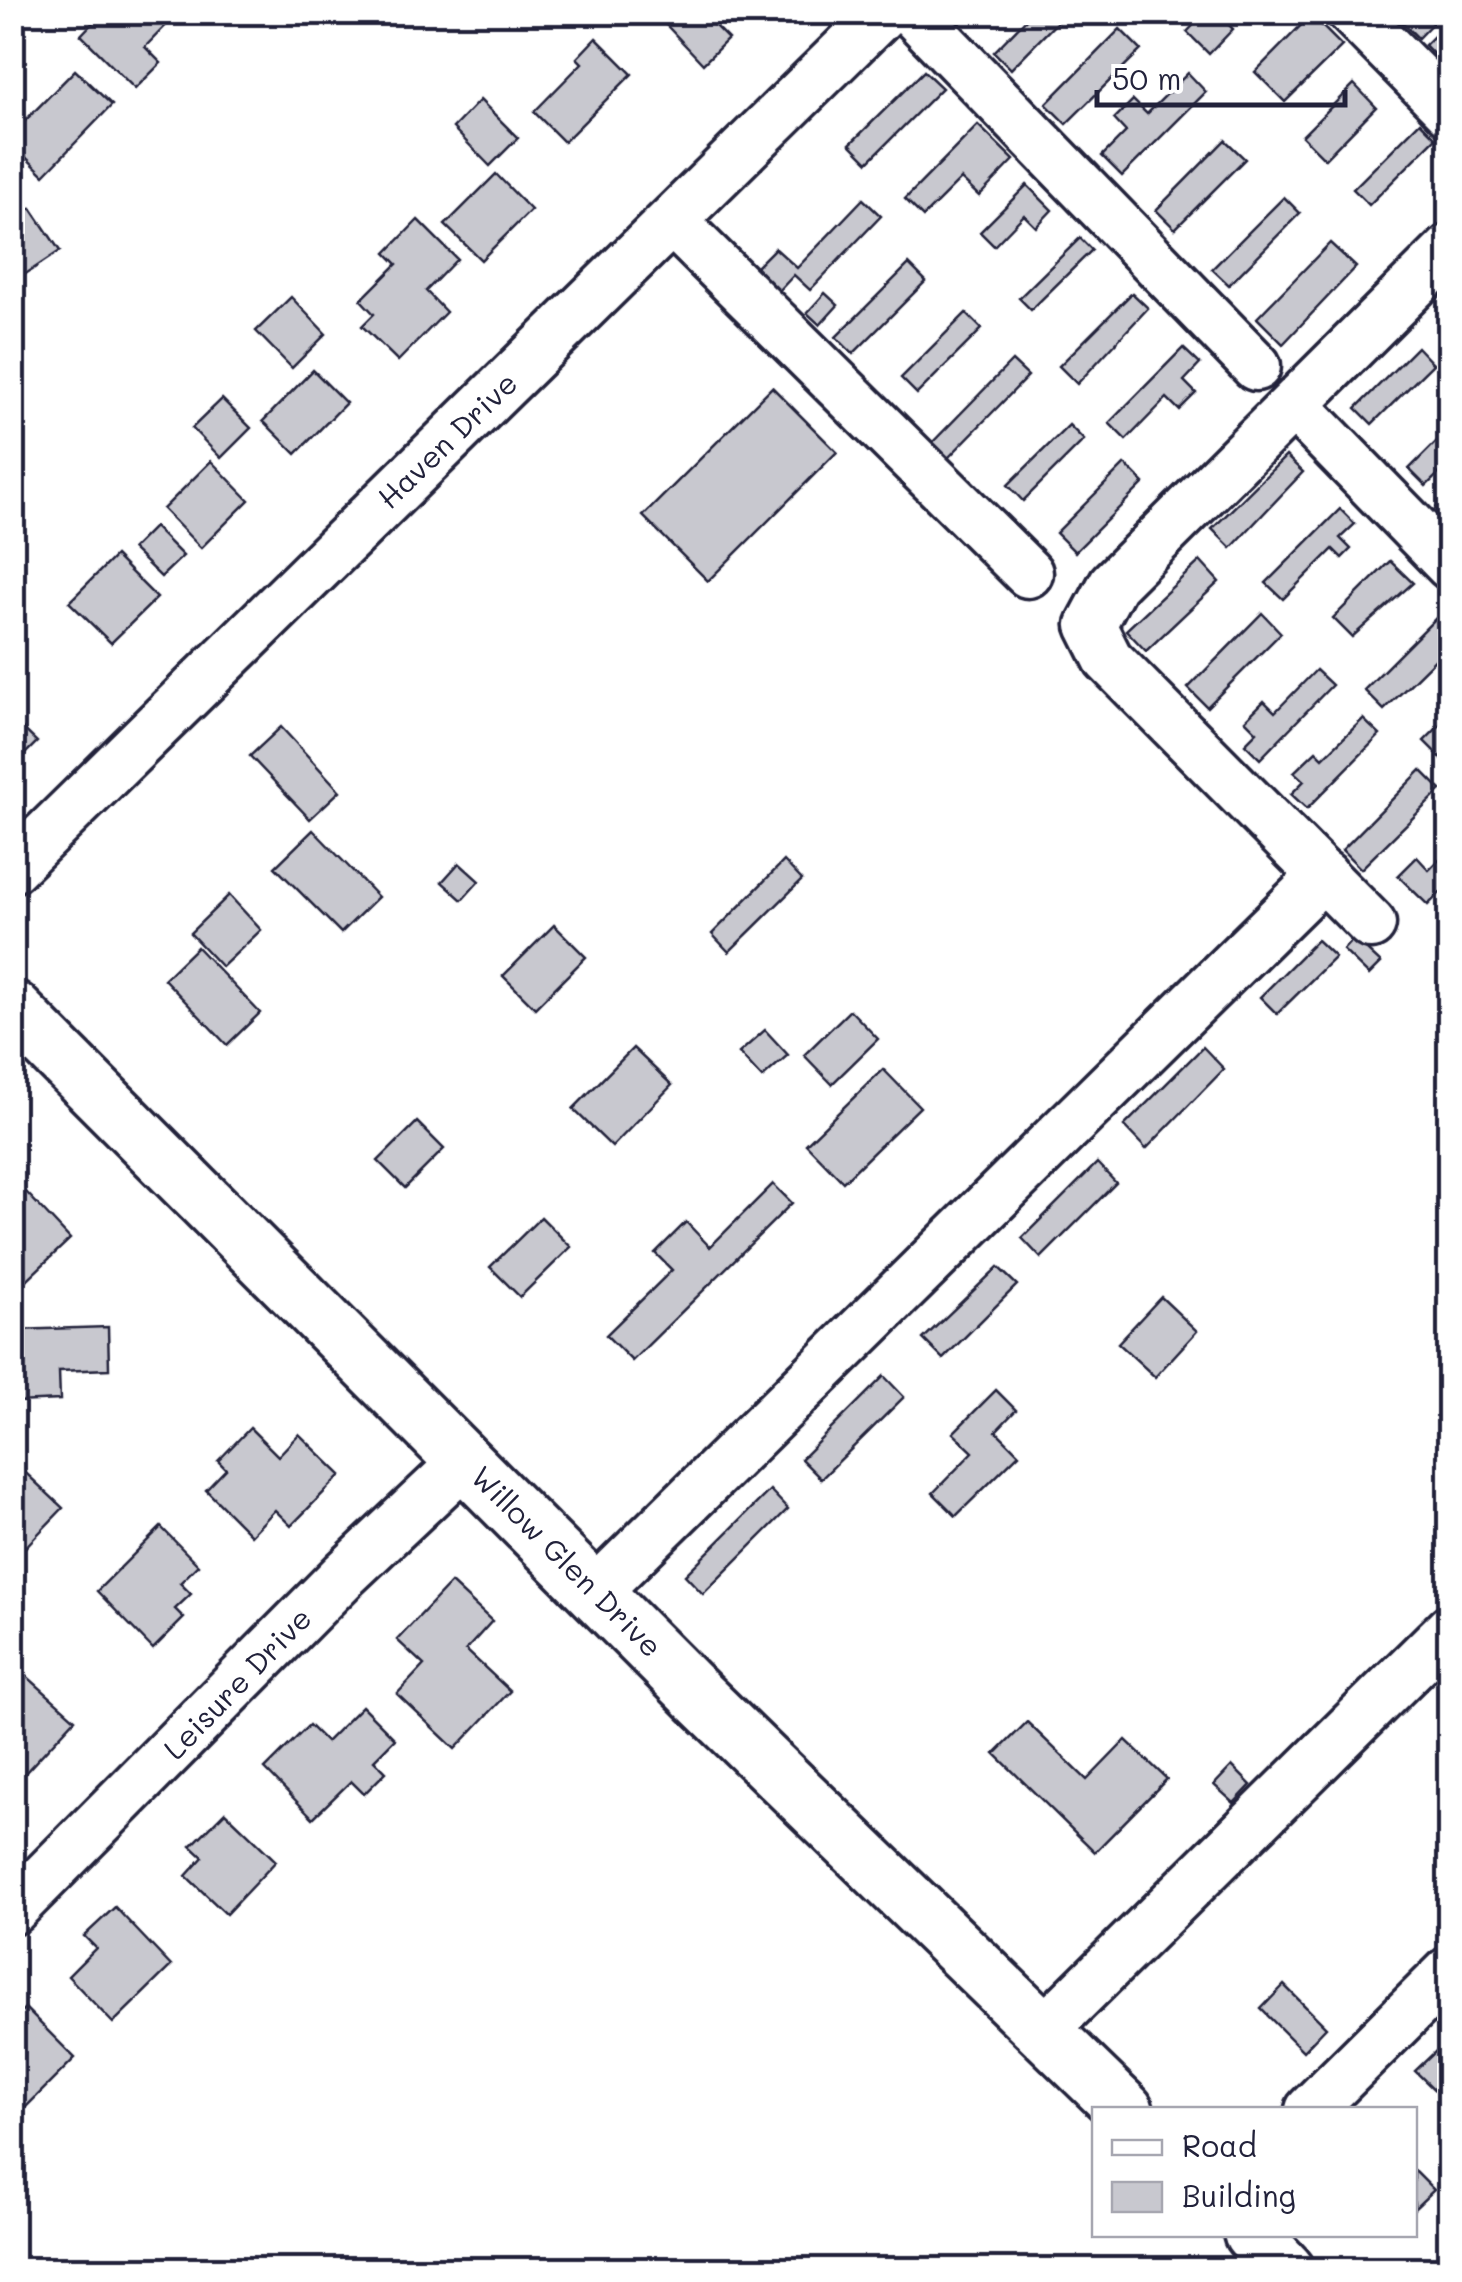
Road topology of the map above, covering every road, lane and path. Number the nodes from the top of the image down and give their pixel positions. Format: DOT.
graph roads {
  1 [pos="884,12"];
  2 [pos="912,12"];
  3 [pos="1352,12"];
  4 [pos="1450,112"];
  5 [pos="672,221"];
  6 [pos="1450,250"];
  7 [pos="1256,366"];
  8 [pos="1294,405"];
  9 [pos="1450,565"];
  10 [pos="1028,574"];
  11 [pos="12,868"];
  12 [pos="1324,875"];
  13 [pos="1371,924"];
  14 [pos="12,1008"];
  15 [pos="465,1461"];
  16 [pos="597,1590"];
  17 [pos="1450,1630"];
  18 [pos="12,1910"];
  19 [pos="1450,1971"];
  20 [pos="1044,2031"];
  21 [pos="1121,2107"];
  22 [pos="1313,2107"];
  23 [pos="1255,2237"];
  24 [pos="1286,2270"];
  1 -- 5 [label="street, Haven Drive"];
  2 -- 7 [label="street"];
  3 -- 4 [label="street"];
  5 -- 10 [label="street"];
  5 -- 11 [label="street, Haven Drive"];
  6 -- 8 [label="street"];
  8 -- 9 [label="street"];
  8 -- 12 [label="street"];
  12 -- 13 [label="street"];
  12 -- 16 [label="street"];
  14 -- 15 [label="main road, Willow Glen Drive"];
  15 -- 16 [label="main road, Willow Glen Drive"];
  15 -- 18 [label="street, Leisure Drive"];
  16 -- 20 [label="main road, Willow Glen Drive"];
  17 -- 20 [label="street"];
  19 -- 22 [label="street"];
  20 -- 21 [label="main road, Willow Glen Drive"];
  23 -- 24 [label="main road"];
}
